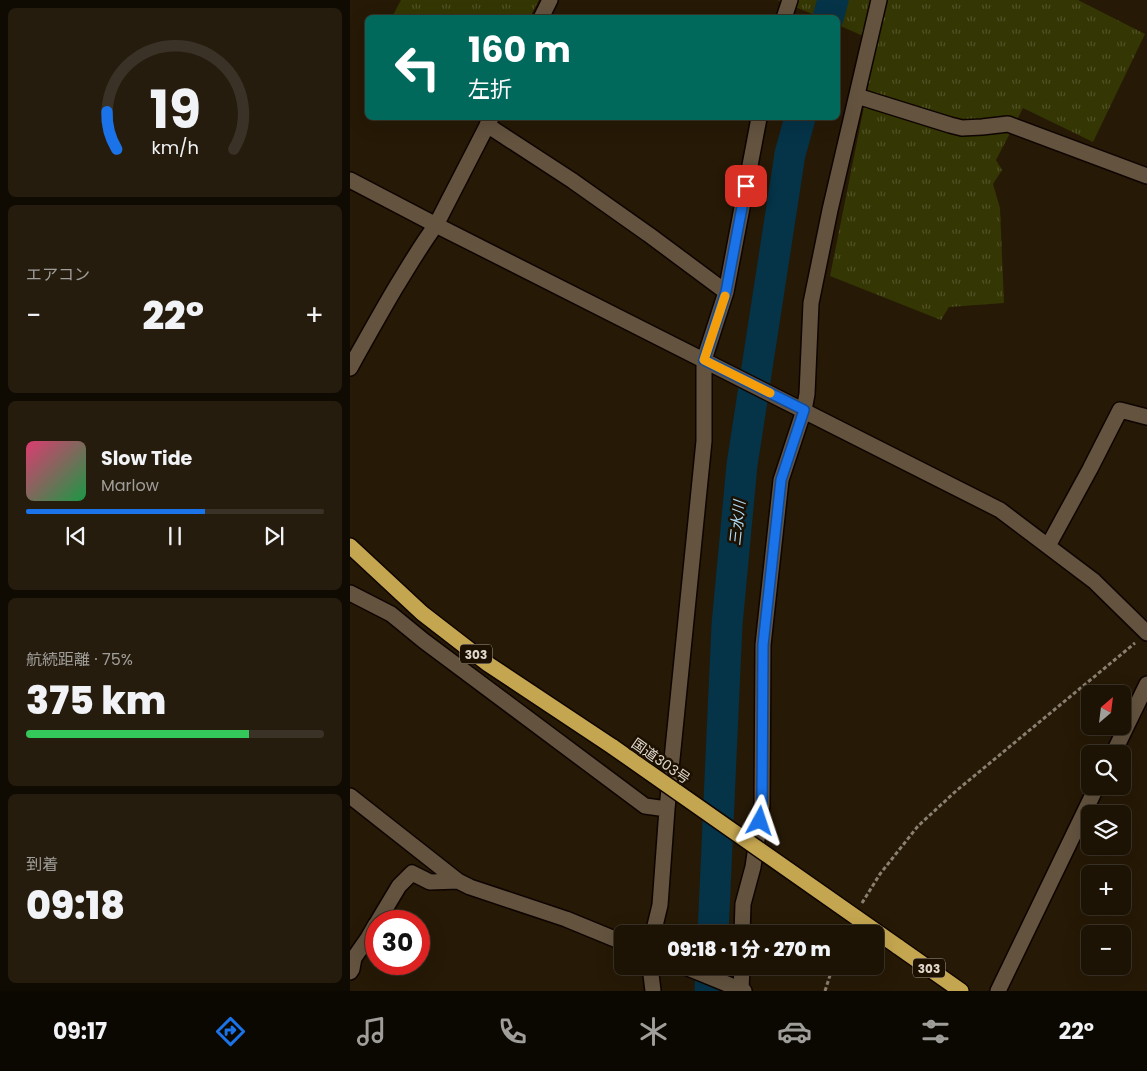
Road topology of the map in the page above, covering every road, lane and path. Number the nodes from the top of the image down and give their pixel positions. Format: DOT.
graph roads {
  1 [pos="550,0"];
  2 [pos="790,0"];
  3 [pos="879,0"];
  4 [pos="542,15"];
  5 [pos="785,15"];
  6 [pos="857,96"];
  7 [pos="759,120"];
  8 [pos="489,121"];
  9 [pos="1147,176"];
  10 [pos="350,180"];
  11 [pos="436,225"];
  12 [pos="726,292"];
  13 [pos="704,360"];
  14 [pos="350,368"];
  15 [pos="804,410"];
  16 [pos="1147,417"];
  17 [pos="350,546"];
  18 [pos="1048,546"];
  19 [pos="350,593"];
  20 [pos="1143,636"];
  21 [pos="1147,684"];
  22 [pos="1117,745"];
  23 [pos="1093,795"];
  24 [pos="350,796"];
  25 [pos="666,809"];
  26 [pos="458,880"];
  27 [pos="861,905"];
  28 [pos="385,910"];
  29 [pos="655,925"];
  30 [pos="742,925"];
  31 [pos="614,939"];
  32 [pos="365,942"];
  33 [pos="351,962"];
  34 [pos="651,975"];
  35 [pos="704,975"];
  36 [pos="741,975"];
  37 [pos="831,975"];
  38 [pos="739,990"];
  39 [pos="653,991"];
  40 [pos="825,991"];
  41 [pos="961,991"];
  42 [pos="998,991"];
  1 -- 4 [label="street"];
  2 -- 5 [label="street"];
  3 -- 6 [label="street"];
  6 -- 9 [label="street"];
  6 -- 15 [label="street"];
  7 -- 12 [label="street"];
  8 -- 11 [label="street"];
  8 -- 12 [label="street"];
  10 -- 11 [label="street"];
  11 -- 13 [label="street"];
  11 -- 14 [label="street"];
  12 -- 13 [label="street"];
  13 -- 15 [label="street"];
  13 -- 25 [label="street"];
  15 -- 18 [label="street"];
  15 -- 30 [label="street"];
  16 -- 18 [label="street"];
  17 -- 41 [label="highway, 国道303号 / 303, bridge"];
  18 -- 20 [label="street"];
  19 -- 25 [label="street"];
  20 -- 27 [label="path"];
  21 -- 22 [label="street"];
  23 -- 42 [label="street"];
  24 -- 26 [label="street"];
  25 -- 29 [label="street"];
  26 -- 28 [label="street"];
  26 -- 31 [label="street"];
  32 -- 33 [label="street"];
  34 -- 39 [label="street"];
  35 -- 38 [label="street"];
  36 -- 38 [label="street"];
  37 -- 40 [label="path"];
}
